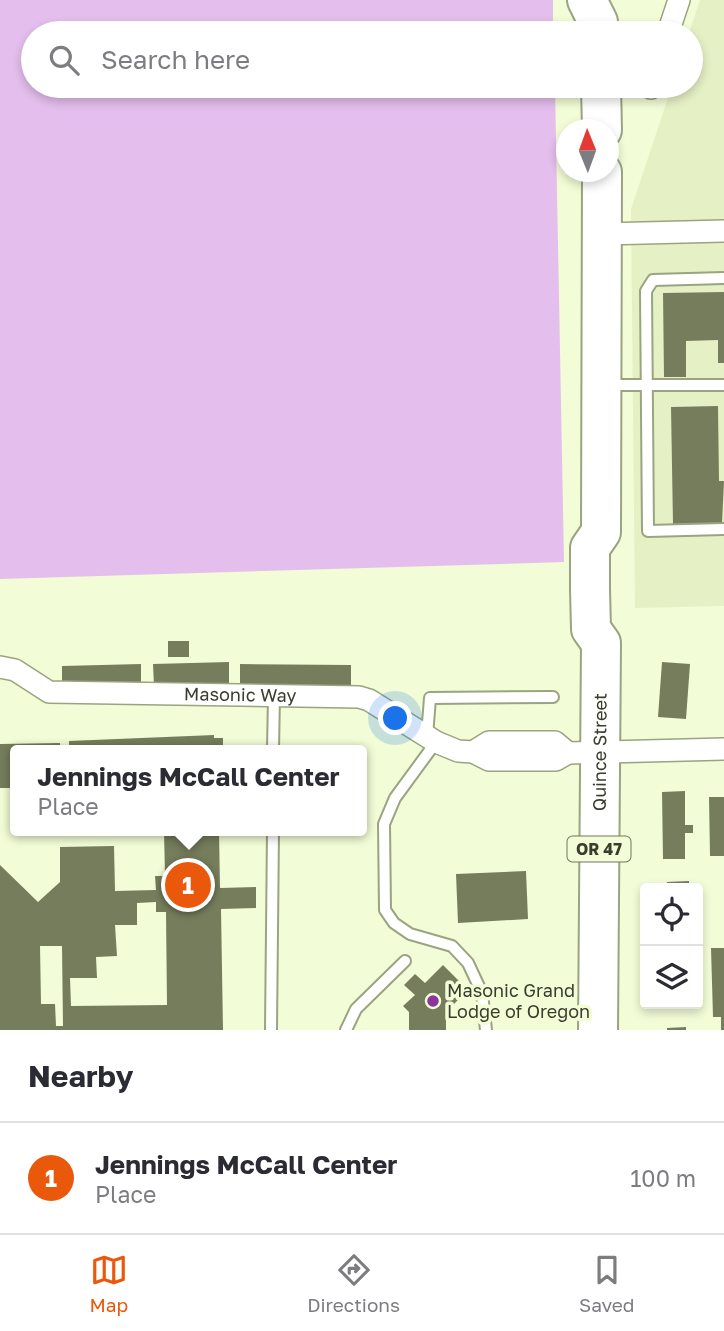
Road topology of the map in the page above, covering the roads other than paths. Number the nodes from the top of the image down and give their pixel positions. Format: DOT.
graph roads {
  1 [pos="679,0"];
  2 [pos="672,21"];
  3 [pos="601,98"];
  4 [pos="602,119"];
  5 [pos="602,182"];
  6 [pos="724,231"];
  7 [pos="603,234"];
  8 [pos="724,278"];
  9 [pos="602,385"];
  10 [pos="724,385"];
  11 [pos="648,386"];
  12 [pos="724,530"];
  13 [pos="0,667"];
  14 [pos="274,695"];
  15 [pos="553,697"];
  16 [pos="431,739"];
  17 [pos="273,745"];
  18 [pos="724,750"];
  19 [pos="584,753"];
  20 [pos="273,836"];
  21 [pos="405,961"];
  22 [pos="271,1030"];
  23 [pos="345,1030"];
  24 [pos="486,1030"];
  25 [pos="598,1030"];
  1 -- 2 [label="street"];
  3 -- 4 [label="highway"];
  5 -- 7 [label="highway, Quince Street / OR 47"];
  6 -- 7 [label="street"];
  7 -- 9 [label="highway, Quince Street / OR 47"];
  8 -- 11 [label="lane"];
  9 -- 11 [label="lane"];
  9 -- 19 [label="highway, Quince Street / OR 47"];
  10 -- 11 [label="lane"];
  11 -- 12 [label="lane"];
  13 -- 14 [label="street, Masonic Way"];
  14 -- 16 [label="street, Masonic Way"];
  14 -- 17 [label="lane"];
  15 -- 16 [label="lane"];
  16 -- 19 [label="street, Masonic Way"];
  16 -- 24 [label="lane"];
  18 -- 19 [label="street, Masonic Way"];
  19 -- 25 [label="highway, Quince Street / OR 47"];
  20 -- 22 [label="lane"];
  21 -- 23 [label="lane"];
}
